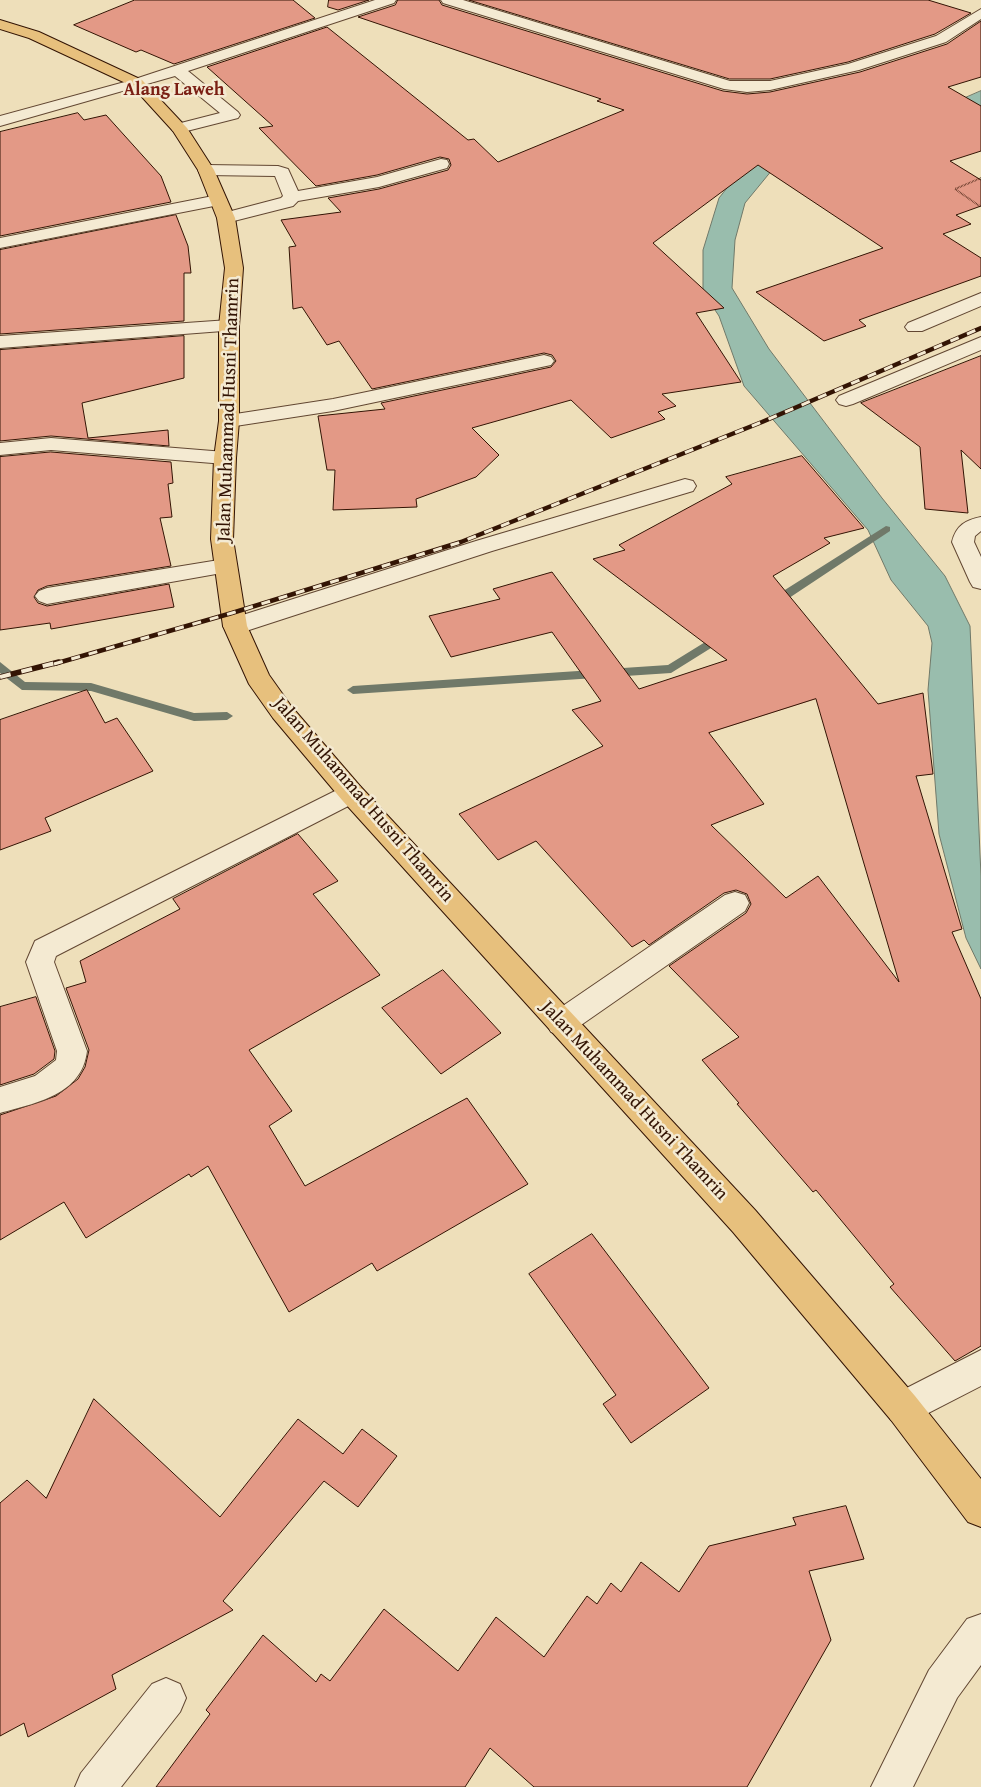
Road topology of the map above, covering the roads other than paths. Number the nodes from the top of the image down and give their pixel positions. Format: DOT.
graph roads {
  1 [pos="387,0"];
  2 [pos="448,0"];
  3 [pos="981,13"];
  4 [pos="0,24"];
  5 [pos="177,70"];
  6 [pos="137,83"];
  7 [pos="0,121"];
  8 [pos="179,128"];
  9 [pos="441,164"];
  10 [pos="206,170"];
  11 [pos="292,198"];
  12 [pos="222,209"];
  13 [pos="0,243"];
  14 [pos="981,298"];
  15 [pos="229,326"];
  16 [pos="915,327"];
  17 [pos="0,342"];
  18 [pos="981,343"];
  19 [pos="544,361"];
  20 [pos="846,400"];
  21 [pos="228,420"];
  22 [pos="0,449"];
  23 [pos="225,458"];
  24 [pos="685,486"];
  25 [pos="981,524"];
  26 [pos="225,566"];
  27 [pos="981,582"];
  28 [pos="47,596"];
  29 [pos="235,626"];
  30 [pos="351,793"];
  31 [pos="735,903"];
  32 [pos="561,1023"];
  33 [pos="0,1100"];
  34 [pos="981,1367"];
  35 [pos="903,1408"];
  36 [pos="981,1509"];
  37 [pos="981,1633"];
  38 [pos="166,1698"];
  39 [pos="95,1787"];
  40 [pos="891,1787"];
  1 -- 5 [label="street"];
  2 -- 3 [label="street"];
  4 -- 6 [label="main road, Jalan Muhammad Husni Thamrin"];
  5 -- 6 [label="street"];
  5 -- 8 [label="street"];
  6 -- 7 [label="street"];
  6 -- 8 [label="main road, Jalan Muhammad Husni Thamrin"];
  8 -- 10 [label="main road, Jalan Muhammad Husni Thamrin"];
  9 -- 11 [label="street"];
  10 -- 11 [label="street"];
  10 -- 12 [label="main road, Jalan Muhammad Husni Thamrin"];
  11 -- 12 [label="street"];
  12 -- 13 [label="street"];
  12 -- 15 [label="main road, Jalan Muhammad Husni Thamrin"];
  14 -- 16 [label="street"];
  15 -- 17 [label="street"];
  15 -- 21 [label="main road, Jalan Muhammad Husni Thamrin"];
  18 -- 20 [label="street"];
  19 -- 21 [label="street"];
  21 -- 23 [label="main road, Jalan Muhammad Husni Thamrin"];
  22 -- 23 [label="street"];
  23 -- 26 [label="main road, Jalan Muhammad Husni Thamrin"];
  24 -- 29 [label="street"];
  25 -- 27 [label="street"];
  26 -- 28 [label="street"];
  26 -- 29 [label="main road, Jalan Muhammad Husni Thamrin"];
  29 -- 30 [label="main road, Jalan Muhammad Husni Thamrin"];
  30 -- 32 [label="main road, Jalan Muhammad Husni Thamrin"];
  30 -- 33 [label="street"];
  31 -- 32 [label="street"];
  32 -- 35 [label="main road, Jalan Muhammad Husni Thamrin"];
  34 -- 35 [label="street"];
  35 -- 36 [label="main road, Jalan Muhammad Husni Thamrin"];
  37 -- 40 [label="street"];
  38 -- 39 [label="street"];
}
